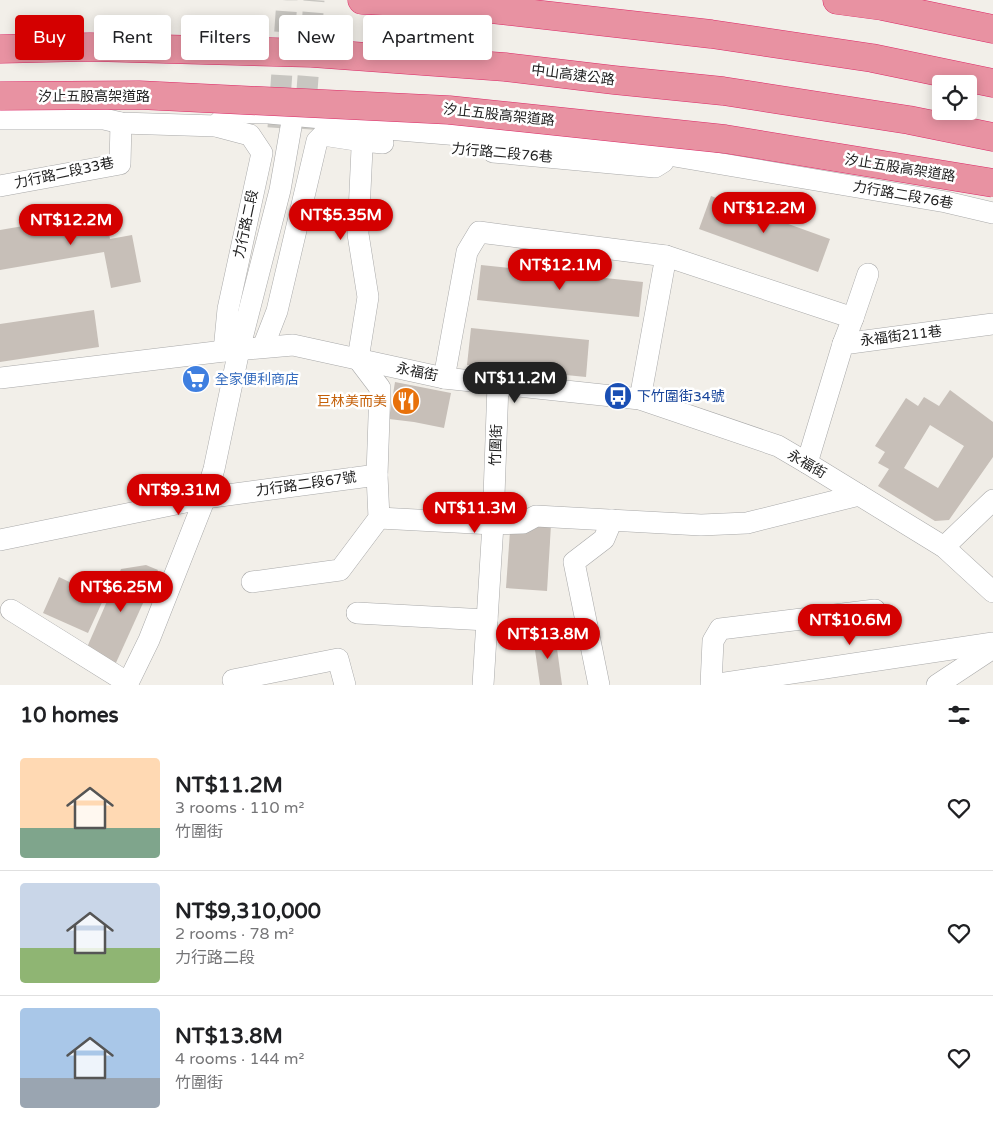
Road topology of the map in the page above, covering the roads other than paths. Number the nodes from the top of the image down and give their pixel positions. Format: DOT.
graph roads {
  1 [pos="362,0"];
  2 [pos="837,0"];
  3 [pos="993,29"];
  4 [pos="0,49"];
  5 [pos="993,83"];
  6 [pos="0,96"];
  7 [pos="0,120"];
  8 [pos="121,123"];
  9 [pos="216,126"];
  10 [pos="291,128"];
  11 [pos="362,134"];
  12 [pos="993,137"];
  13 [pos="993,183"];
  14 [pos="0,186"];
  15 [pos="993,213"];
  16 [pos="666,256"];
  17 [pos="868,274"];
  18 [pos="853,318"];
  19 [pos="993,324"];
  20 [pos="843,344"];
  21 [pos="263,347"];
  22 [pos="232,350"];
  23 [pos="358,359"];
  24 [pos="0,378"];
  25 [pos="444,378"];
  26 [pos="498,384"];
  27 [pos="640,399"];
  28 [pos="806,463"];
  29 [pos="377,474"];
  30 [pos="859,495"];
  31 [pos="205,498"];
  32 [pos="993,500"];
  33 [pos="379,518"];
  34 [pos="612,520"];
  35 [pos="494,524"];
  36 [pos="0,540"];
  37 [pos="944,547"];
  38 [pos="252,582"];
  39 [pos="993,592"];
  40 [pos="10,610"];
  41 [pos="875,610"];
  42 [pos="357,613"];
  43 [pos="487,620"];
  44 [pos="993,643"];
  45 [pos="993,648"];
  46 [pos="786,674"];
  47 [pos="233,680"];
  48 [pos="757,682"];
  49 [pos="128,684"];
  50 [pos="345,685"];
  51 [pos="483,685"];
  52 [pos="599,685"];
  53 [pos="711,685"];
  54 [pos="804,685"];
  55 [pos="937,685"];
  1 -- 5 [label="highway"];
  2 -- 3 [label="highway"];
  4 -- 12 [label="highway, 中山高速公路"];
  6 -- 13 [label="highway, 汐止五股高架道路, bridge"];
  7 -- 8 [label="street"];
  8 -- 9 [label="street"];
  8 -- 14 [label="street, 力行路二段33巷"];
  9 -- 11 [label="street"];
  9 -- 22 [label="street, 力行路二段"];
  10 -- 22 [label="street, 力行路二段"];
  11 -- 15 [label="street, 力行路二段76巷"];
  11 -- 21 [label="street"];
  11 -- 23 [label="street"];
  16 -- 18 [label="street"];
  16 -- 25 [label="street"];
  16 -- 27 [label="street"];
  17 -- 18 [label="street"];
  18 -- 20 [label="street"];
  19 -- 20 [label="street, 永福街211巷"];
  20 -- 28 [label="street, 永福街211巷"];
  21 -- 22 [label="street, 永福街"];
  21 -- 23 [label="street, 永福街"];
  22 -- 24 [label="street, 永福街"];
  22 -- 31 [label="street, 力行路二段"];
  23 -- 25 [label="street, 永福街"];
  23 -- 29 [label="street"];
  25 -- 26 [label="street, 永福街"];
  26 -- 27 [label="street, 永福街"];
  26 -- 35 [label="street, 竹圍街"];
  27 -- 28 [label="street, 永福街"];
  28 -- 30 [label="street, 永福街"];
  29 -- 31 [label="street, 力行路二段67號"];
  29 -- 33 [label="street"];
  30 -- 34 [label="street"];
  30 -- 37 [label="street, 永福街"];
  31 -- 36 [label="street, 力行路二段67號"];
  31 -- 49 [label="street, 力行路二段"];
  32 -- 37 [label="street"];
  33 -- 35 [label="street"];
  33 -- 38 [label="street"];
  34 -- 35 [label="street"];
  34 -- 52 [label="street"];
  35 -- 43 [label="street, 竹圍街"];
  37 -- 39 [label="street, 永福街"];
  40 -- 49 [label="street"];
  41 -- 53 [label="street"];
  42 -- 43 [label="street"];
  43 -- 51 [label="street, 竹圍街"];
  44 -- 46 [label="street"];
  45 -- 55 [label="street"];
  46 -- 48 [label="street"];
  46 -- 54 [label="street"];
  47 -- 50 [label="street"];
  48 -- 53 [label="street"];
}
